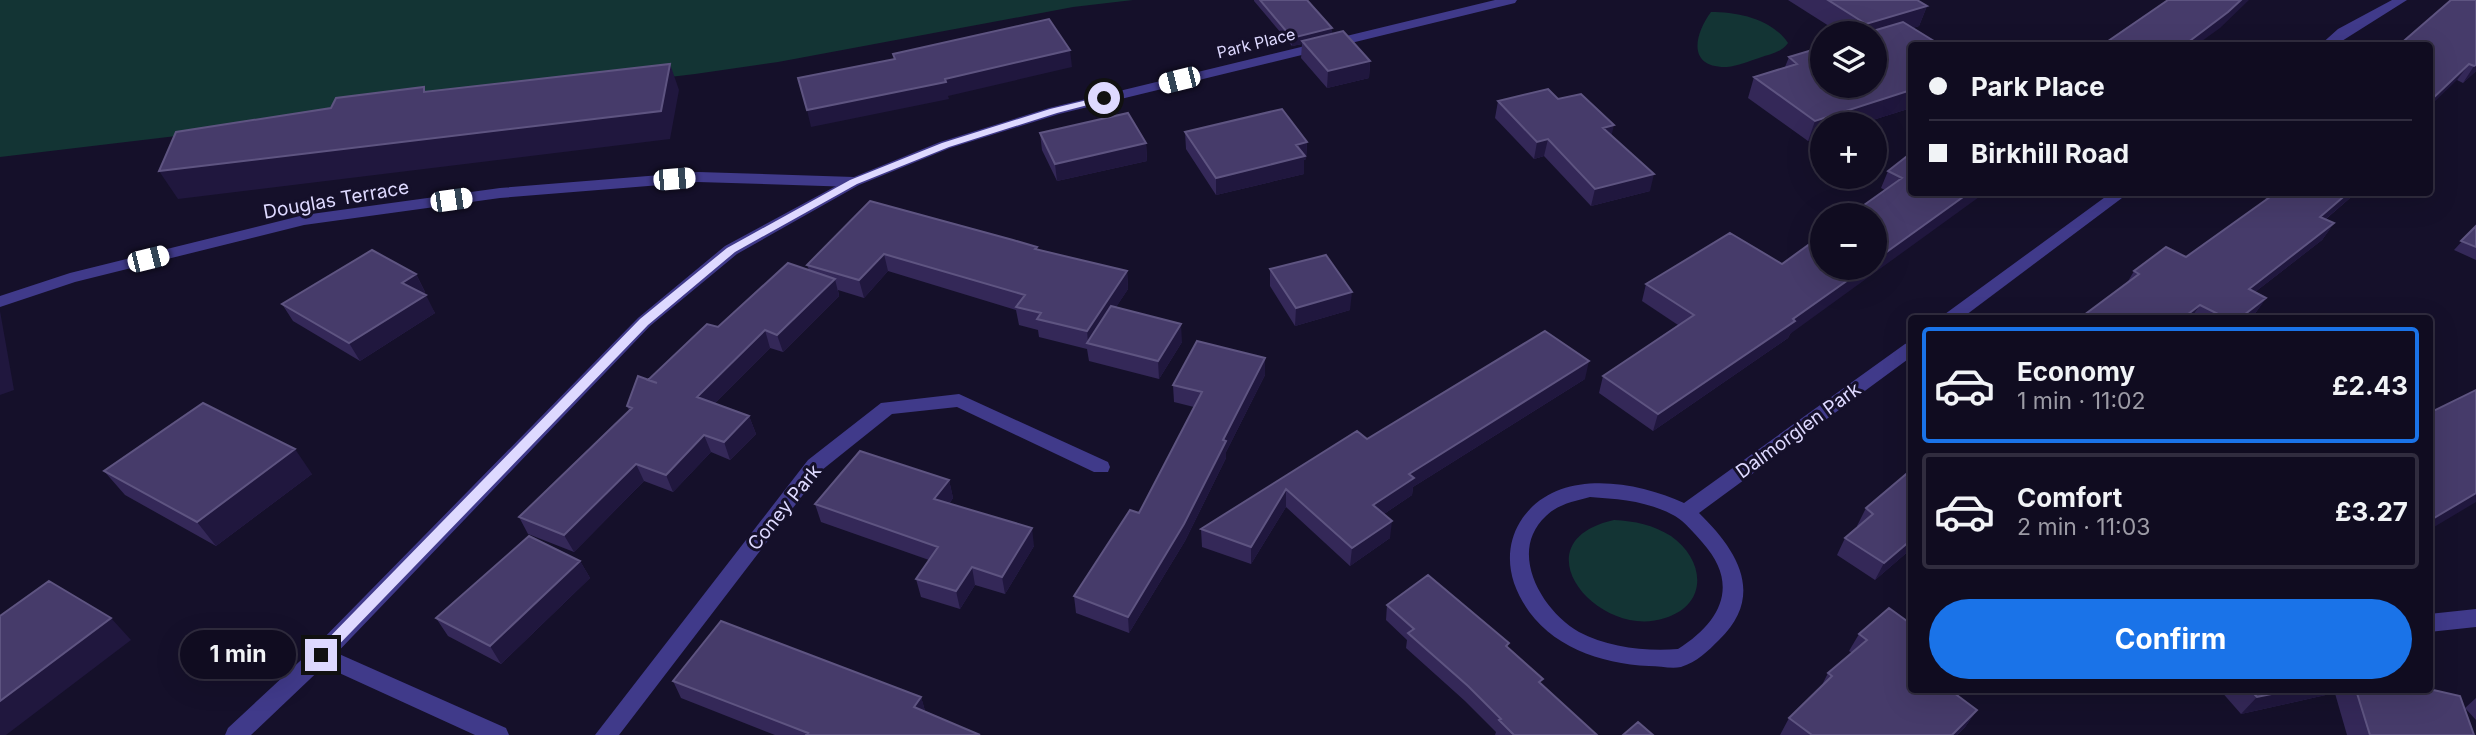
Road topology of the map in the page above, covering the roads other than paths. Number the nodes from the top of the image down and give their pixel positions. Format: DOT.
graph roads {
  1 [pos="1511,0"];
  2 [pos="2401,0"];
  3 [pos="2332,42"];
  4 [pos="854,182"];
  5 [pos="2118,196"];
  6 [pos="0,302"];
  7 [pos="1955,315"];
  8 [pos="1908,350"];
  9 [pos="1101,467"];
  10 [pos="1685,513"];
  11 [pos="2476,618"];
  12 [pos="2433,623"];
  13 [pos="321,655"];
  14 [pos="236,735"];
  15 [pos="498,735"];
  16 [pos="606,735"];
  1 -- 4 [label="street, Park Place"];
  2 -- 3 [label="street"];
  4 -- 6 [label="street, Douglas Terrace"];
  4 -- 13 [label="street, Park Place"];
  5 -- 7 [label="street"];
  8 -- 10 [label="street, Dalmorglen Park"];
  9 -- 16 [label="street, Coney Park"];
  10 -- 10 [label="street"];
  11 -- 12 [label="street"];
  13 -- 14 [label="street, Park Place"];
  13 -- 15 [label="street"];
}
